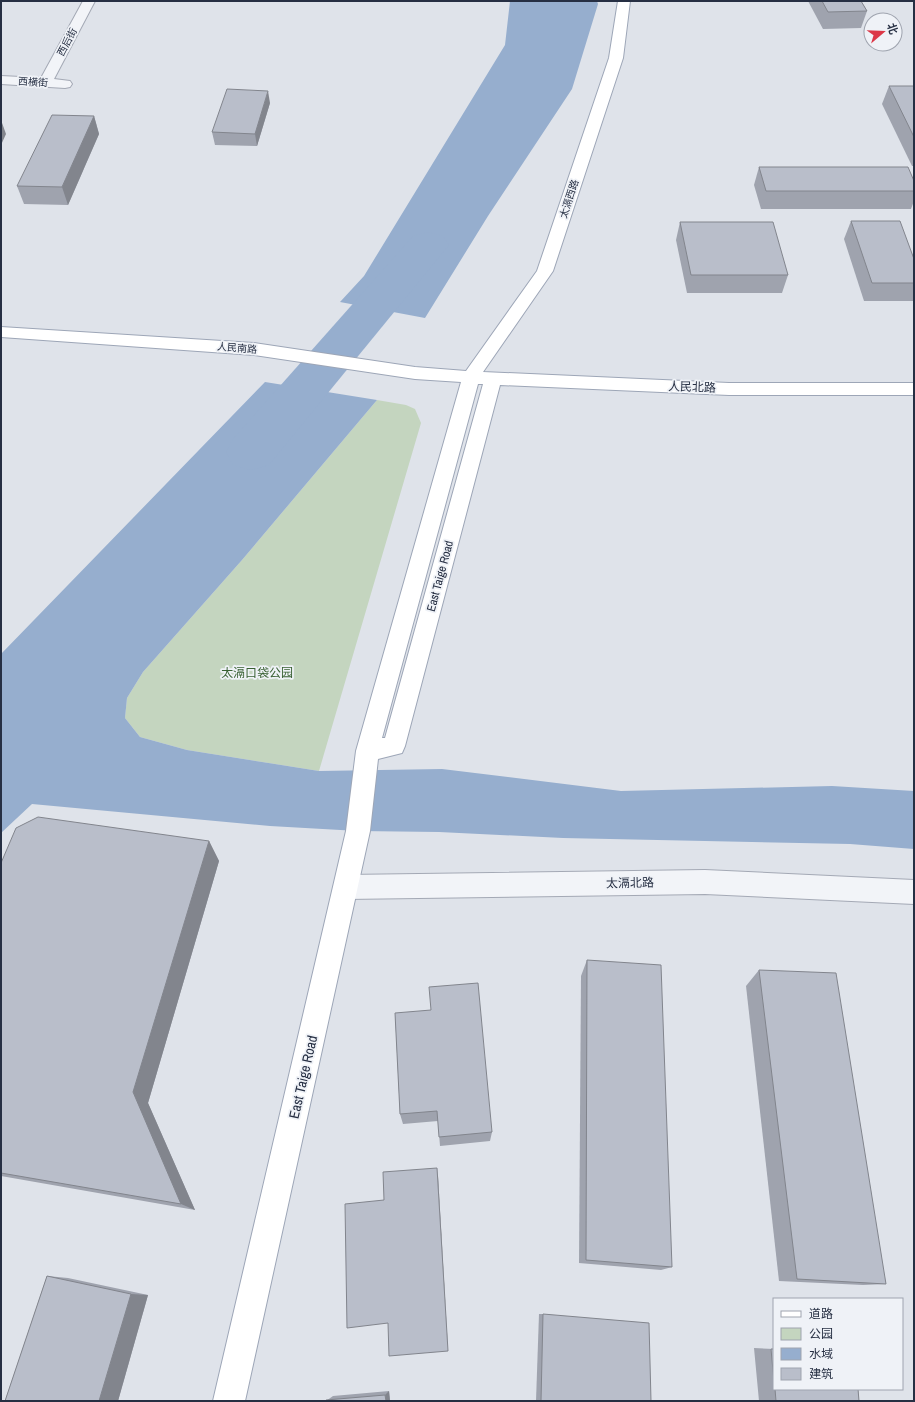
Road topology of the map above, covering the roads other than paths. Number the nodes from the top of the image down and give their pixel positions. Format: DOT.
graph roads {
  1 [pos="89,1"];
  2 [pos="624,1"];
  3 [pos="1,80"];
  4 [pos="45,83"];
  5 [pos="65,84"];
  6 [pos="1,332"];
  7 [pos="471,377"];
  8 [pos="493,379"];
  9 [pos="914,389"];
  10 [pos="367,751"];
  11 [pos="346,887"];
  12 [pos="914,892"];
  13 [pos="229,1401"];
  1 -- 4 [label="street, 西后街"];
  2 -- 7 [label="main road, 太滆西路"];
  3 -- 4 [label="street, 西横街"];
  4 -- 5 [label="street, 西横街"];
  6 -- 7 [label="main road, 人民南路"];
  7 -- 8 [label="main road, 人民北路"];
  7 -- 10 [label="main road, East Taige Road"];
  8 -- 9 [label="main road, 人民北路"];
  8 -- 10 [label="main road, East Taige Road"];
  10 -- 11 [label="main road, East Taige Road"];
  11 -- 12 [label="street, 太滆北路"];
  11 -- 13 [label="main road, East Taige Road"];
}
